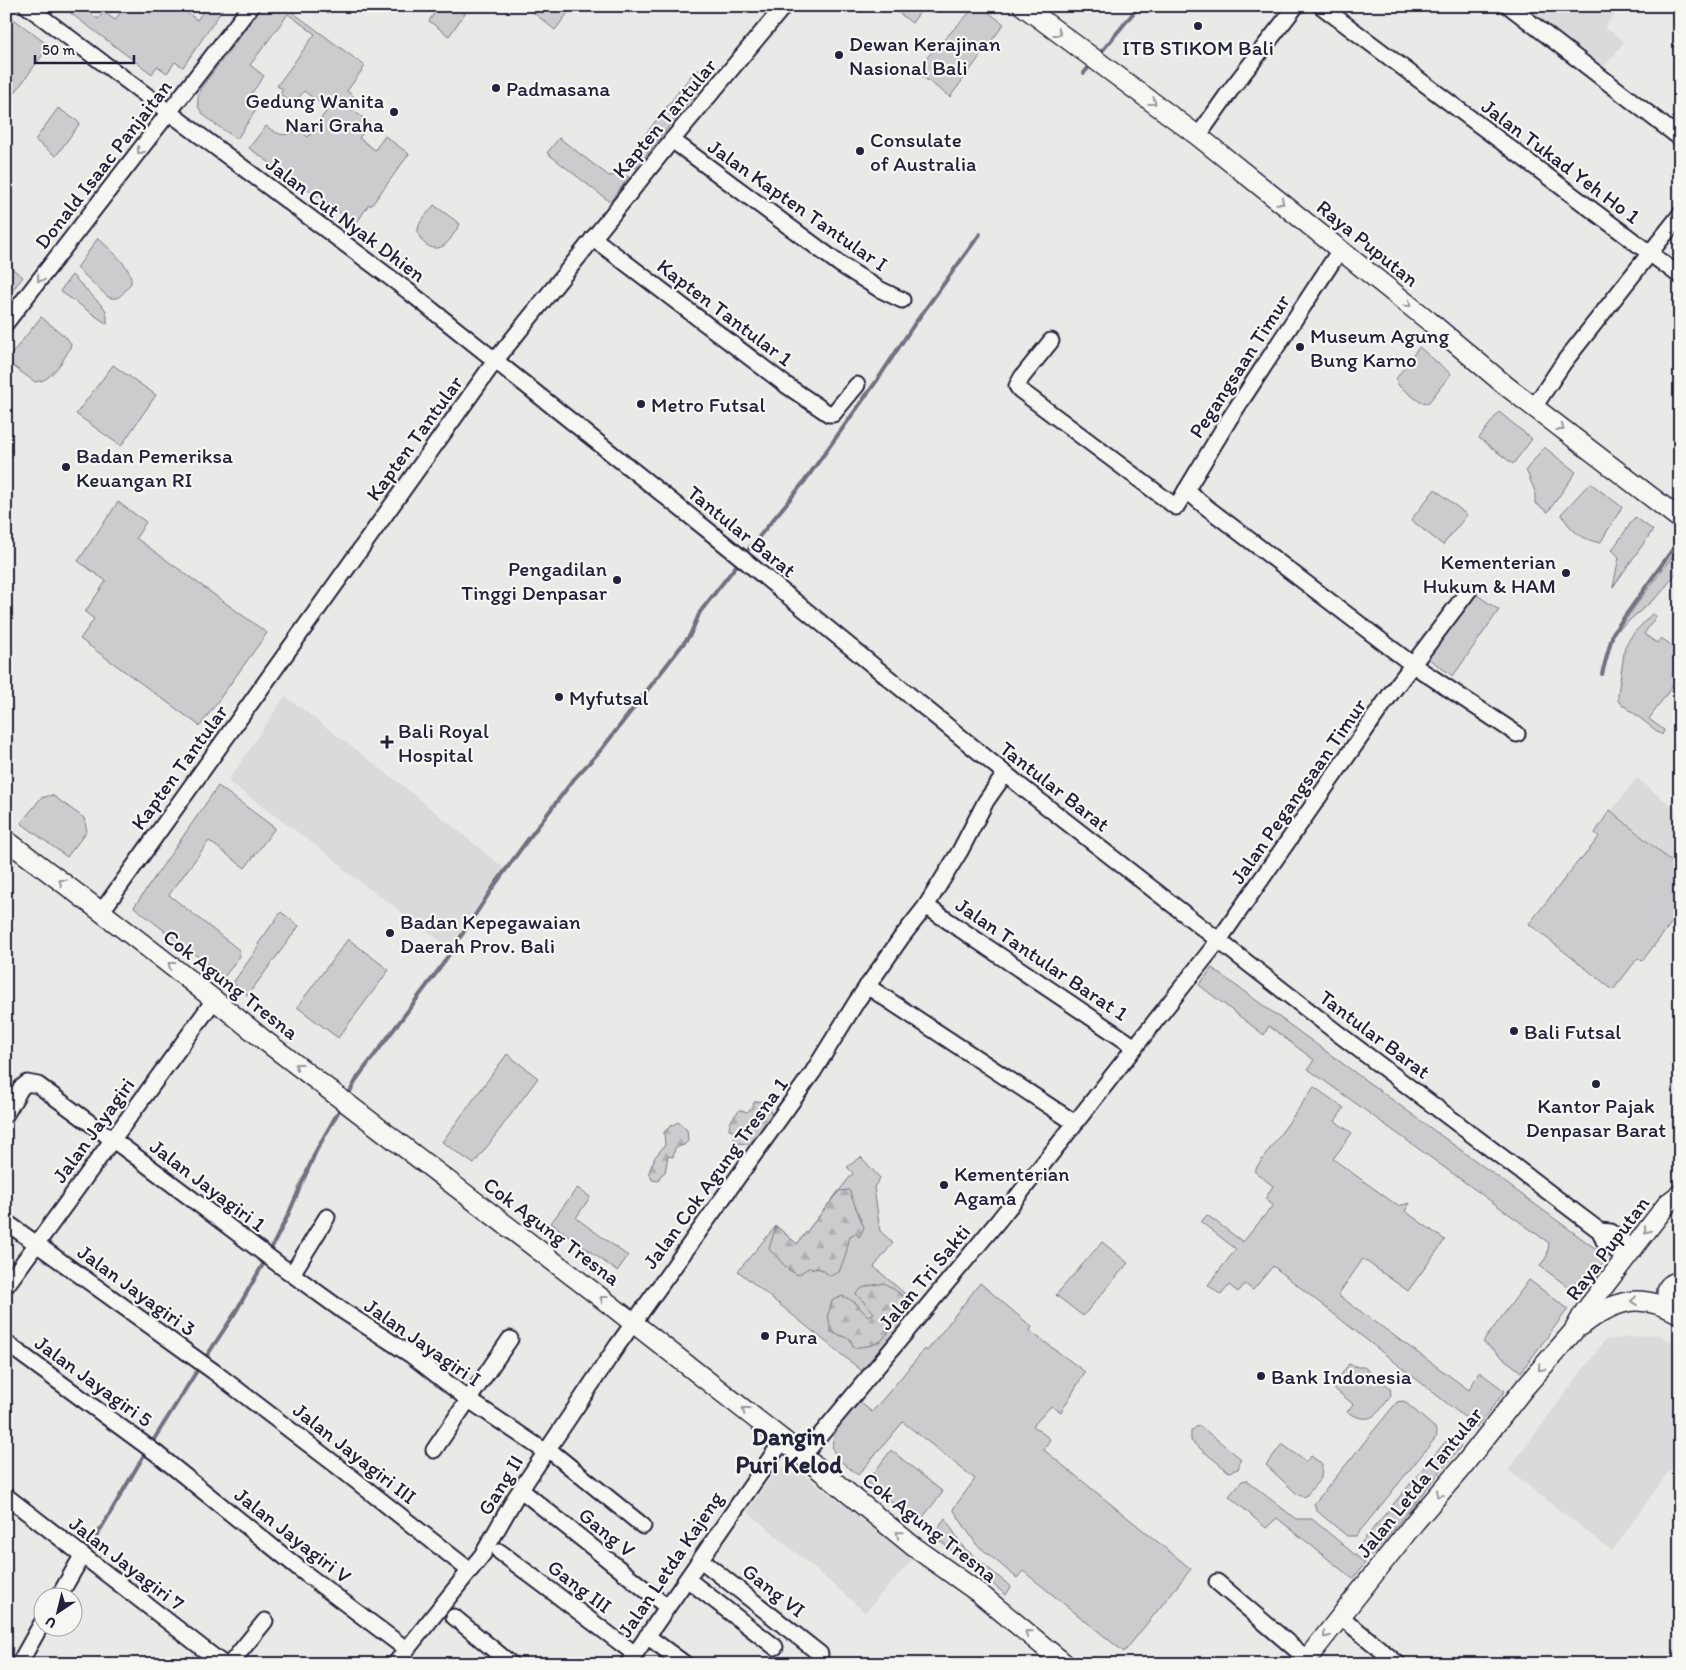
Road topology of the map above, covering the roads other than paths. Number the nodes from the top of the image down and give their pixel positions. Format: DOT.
graph roads {
  1 [pos="27,6"];
  2 [pos="251,6"];
  3 [pos="784,6"];
  4 [pos="1023,6"];
  5 [pos="1296,6"];
  6 [pos="1321,6"];
  7 [pos="1509,6"];
  8 [pos="169,112"];
  9 [pos="1198,136"];
  10 [pos="1680,138"];
  11 [pos="672,140"];
  12 [pos="1680,215"];
  13 [pos="597,241"];
  14 [pos="1340,250"];
  15 [pos="1650,254"];
  16 [pos="1680,276"];
  17 [pos="902,300"];
  18 [pos="6,323"];
  19 [pos="1051,341"];
  20 [pos="495,361"];
  21 [pos="857,385"];
  22 [pos="1534,407"];
  23 [pos="1186,490"];
  24 [pos="1680,519"];
  25 [pos="1469,590"];
  26 [pos="1413,665"];
  27 [pos="1517,734"];
  28 [pos="1005,774"];
  29 [pos="6,840"];
  30 [pos="926,906"];
  31 [pos="102,911"];
  32 [pos="1219,940"];
  33 [pos="867,986"];
  34 [pos="214,999"];
  35 [pos="1135,1047"];
  36 [pos="6,1114"];
  37 [pos="1075,1123"];
  38 [pos="112,1139"];
  39 [pos="1680,1194"];
  40 [pos="327,1218"];
  41 [pos="6,1222"];
  42 [pos="37,1243"];
  43 [pos="1629,1253"];
  44 [pos="278,1264"];
  45 [pos="292,1274"];
  46 [pos="1680,1281"];
  47 [pos="6,1286"];
  48 [pos="1679,1314"];
  49 [pos="634,1323"];
  50 [pos="1573,1332"];
  51 [pos="510,1339"];
  52 [pos="6,1343"];
  53 [pos="213,1371"];
  54 [pos="469,1400"];
  55 [pos="783,1440"];
  56 [pos="434,1450"];
  57 [pos="547,1450"];
  58 [pos="156,1453"];
  59 [pos="803,1456"];
  60 [pos="521,1490"];
  61 [pos="6,1496"];
  62 [pos="643,1526"];
  63 [pos="500,1552"];
  64 [pos="87,1559"];
  65 [pos="701,1560"];
  66 [pos="469,1570"];
  67 [pos="687,1579"];
  68 [pos="1217,1582"];
  69 [pos="65,1588"];
  70 [pos="667,1607"];
  71 [pos="1340,1616"];
  72 [pos="454,1617"];
  73 [pos="265,1621"];
  74 [pos="647,1636"];
  75 [pos="33,1638"];
  76 [pos="775,1647"];
  77 [pos="820,1654"];
  78 [pos="6,1658"];
  79 [pos="403,1658"];
  80 [pos="631,1659"];
  81 [pos="1305,1662"];
  82 [pos="13,1664"];
  83 [pos="18,1664"];
  84 [pos="223,1664"];
  85 [pos="230,1664"];
  86 [pos="512,1664"];
  87 [pos="685,1664"];
  88 [pos="1065,1664"];
  89 [pos="1398,1664"];
  1 -- 8 [label="street, Jalan Cut Nyak Dhien"];
  2 -- 8 [label="street, Donald Isaac Panjaitan"];
  3 -- 11 [label="street, Kapten Tantular"];
  4 -- 9 [label="main road, Raya Puputan, one-way"];
  5 -- 9 [label="street"];
  6 -- 15 [label="street, Jalan Tukad Yeh Ho 1"];
  7 -- 10 [label="street"];
  8 -- 18 [label="street, Donald Isaac Panjaitan, one-way"];
  8 -- 20 [label="street, Jalan Cut Nyak Dhien"];
  9 -- 14 [label="main road, Raya Puputan, one-way"];
  11 -- 13 [label="street, Kapten Tantular"];
  11 -- 17 [label="street, Jalan Kapten Tantular I"];
  12 -- 15 [label="street"];
  13 -- 20 [label="street, Kapten Tantular"];
  13 -- 21 [label="street, Kapten Tantular 1"];
  14 -- 22 [label="main road, Raya Puputan, one-way"];
  14 -- 23 [label="street, Pegangsaan Timur"];
  15 -- 16 [label="street, Jalan Tukad Yeh Ho 1"];
  15 -- 22 [label="street"];
  19 -- 23 [label="street, Pegangsaan Timur"];
  20 -- 28 [label="street, Tantular Barat"];
  20 -- 31 [label="street, Kapten Tantular"];
  22 -- 24 [label="main road, Raya Puputan, one-way"];
  23 -- 26 [label="street"];
  25 -- 26 [label="street, Jalan Pegangsaan Timur"];
  26 -- 27 [label="street"];
  26 -- 32 [label="street, Jalan Pegangsaan Timur"];
  28 -- 30 [label="street, Jalan Cok Agung Tresna 1"];
  28 -- 32 [label="street, Tantular Barat"];
  31 -- 29 [label="main road, Cok Agung Tresna, one-way"];
  30 -- 33 [label="street, Jalan Cok Agung Tresna 1"];
  30 -- 35 [label="street, Jalan Tantular Barat 1"];
  34 -- 31 [label="main road, Cok Agung Tresna, one-way"];
  32 -- 35 [label="street, Jalan Tantular Barat 1"];
  32 -- 43 [label="street, Tantular Barat"];
  33 -- 37 [label="street"];
  33 -- 49 [label="street, Jalan Cok Agung Tresna 1"];
  34 -- 38 [label="street, Jalan Jayagiri"];
  49 -- 34 [label="main road, Cok Agung Tresna, one-way"];
  35 -- 37 [label="street, Jalan Tantular Barat 1"];
  36 -- 38 [label="street, Jalan Jayagiri 1"];
  37 -- 59 [label="street, Jalan Tri Sakti"];
  38 -- 42 [label="street, Jalan Jayagiri"];
  38 -- 44 [label="street, Jalan Jayagiri 1"];
  39 -- 43 [label="main road, Raya Puputan, one-way"];
  40 -- 45 [label="street"];
  41 -- 42 [label="street, Jalan Jayagiri 3"];
  42 -- 47 [label="street, Jalan Jayagiri"];
  42 -- 53 [label="street, Jalan Jayagiri 3"];
  43 -- 50 [label="main road, Raya Puputan"];
  44 -- 45 [label="street, Jalan Jayagiri I"];
  45 -- 54 [label="street, Jalan Jayagiri I"];
  46 -- 48 [label="main road"];
  48 -- 50 [label="main road, one-way"];
  55 -- 49 [label="main road, Cok Agung Tresna, one-way"];
  49 -- 57 [label="street, Gang II"];
  50 -- 71 [label="main road, Jalan Letda Tantular, one-way"];
  51 -- 54 [label="street"];
  52 -- 58 [label="street, Jalan Jayagiri 5"];
  53 -- 66 [label="street, Jalan Jayagiri III"];
  54 -- 56 [label="street"];
  54 -- 57 [label="street, Jalan Jayagiri I"];
  55 -- 59 [label="main road, Cok Agung Tresna"];
  55 -- 65 [label="street, Jalan Letda Kajeng"];
  57 -- 60 [label="street, Gang II"];
  57 -- 62 [label="street, Jalan Jayagiri I"];
  58 -- 79 [label="street, Jalan Jayagiri V"];
  88 -- 59 [label="main road, Cok Agung Tresna, one-way"];
  60 -- 66 [label="street, Gang II"];
  60 -- 70 [label="street, Gang V"];
  61 -- 64 [label="street, Jalan Jayagiri 7"];
  63 -- 80 [label="street, Gang III"];
  64 -- 69 [label="street"];
  64 -- 84 [label="street, Jalan Jayagiri 7"];
  65 -- 67 [label="street, Jalan Letda Kajeng"];
  65 -- 77 [label="street, Gang VI"];
  66 -- 79 [label="street, Gang II"];
  67 -- 70 [label="street, Jalan Letda Kajeng"];
  67 -- 76 [label="street"];
  68 -- 81 [label="street"];
  70 -- 74 [label="street, Jalan Letda Kajeng"];
  71 -- 81 [label="main road, Jalan Letda Tantular, one-way"];
  71 -- 89 [label="street"];
  72 -- 86 [label="street"];
  73 -- 85 [label="street"];
  74 -- 80 [label="street, Jalan Letda Kajeng"];
  74 -- 87 [label="street"];
  75 -- 83 [label="street"];
  78 -- 82 [label="street"];
}
